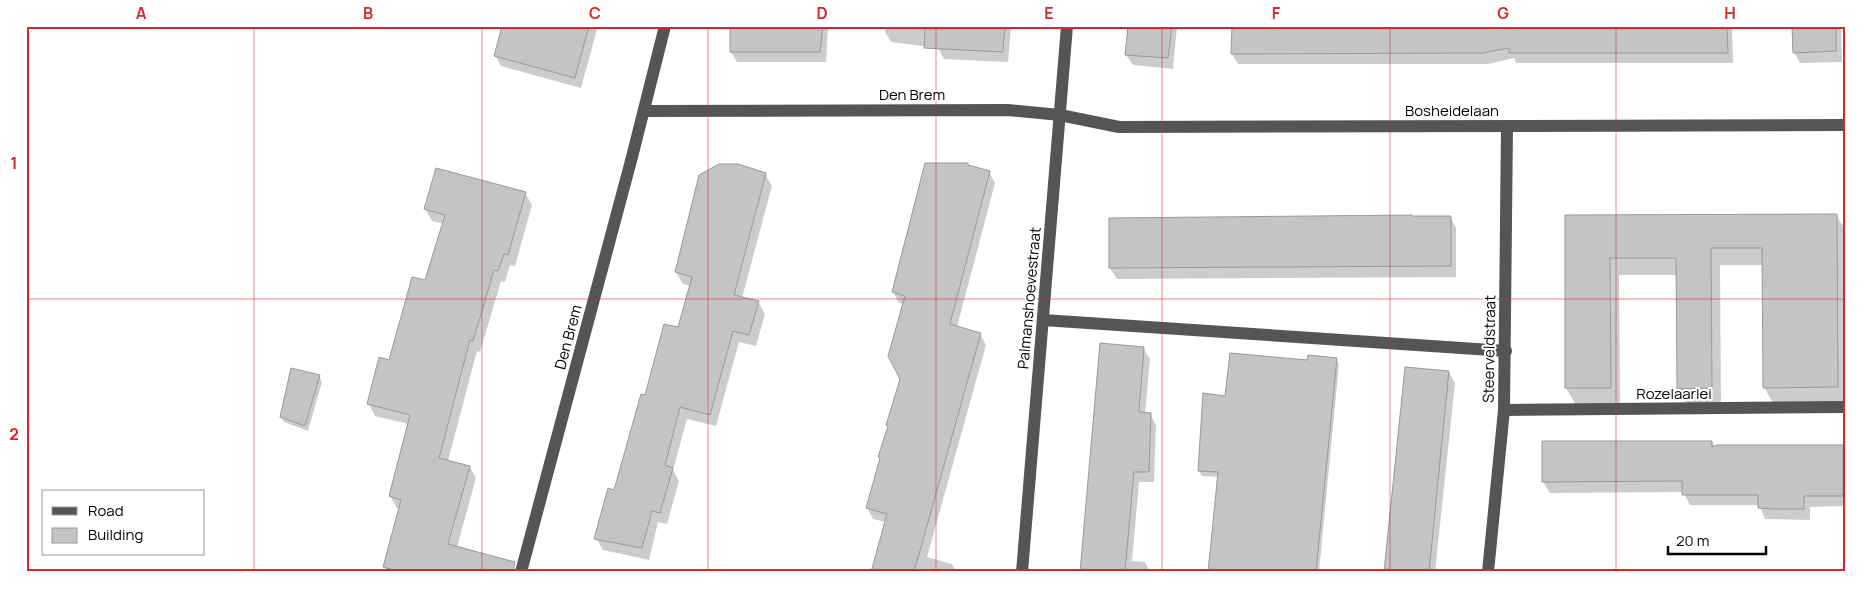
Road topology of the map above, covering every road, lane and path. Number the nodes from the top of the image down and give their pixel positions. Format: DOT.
graph roads {
  1 [pos="665,26"];
  2 [pos="1067,26"];
  3 [pos="644,111"];
  4 [pos="1060,115"];
  5 [pos="1845,125"];
  6 [pos="1507,126"];
  7 [pos="1043,320"];
  8 [pos="1506,351"];
  9 [pos="1845,407"];
  10 [pos="1504,410"];
  11 [pos="521,572"];
  12 [pos="1022,572"];
  13 [pos="1488,572"];
  1 -- 3 [label="street, Den Brem"];
  2 -- 4 [label="street, Palmanshoevestraat"];
  3 -- 4 [label="street, Den Brem"];
  3 -- 11 [label="street, Den Brem"];
  4 -- 6 [label="street, Bosheidelaan"];
  4 -- 7 [label="street, Palmanshoevestraat"];
  5 -- 6 [label="street, Bosheidelaan"];
  6 -- 8 [label="street, Steerveldstraat"];
  7 -- 8 [label="street"];
  7 -- 12 [label="street, Palmanshoevestraat"];
  8 -- 10 [label="street, Steerveldstraat"];
  9 -- 10 [label="street, Rozelaarlei"];
  10 -- 13 [label="street, Steerveldstraat"];
}
